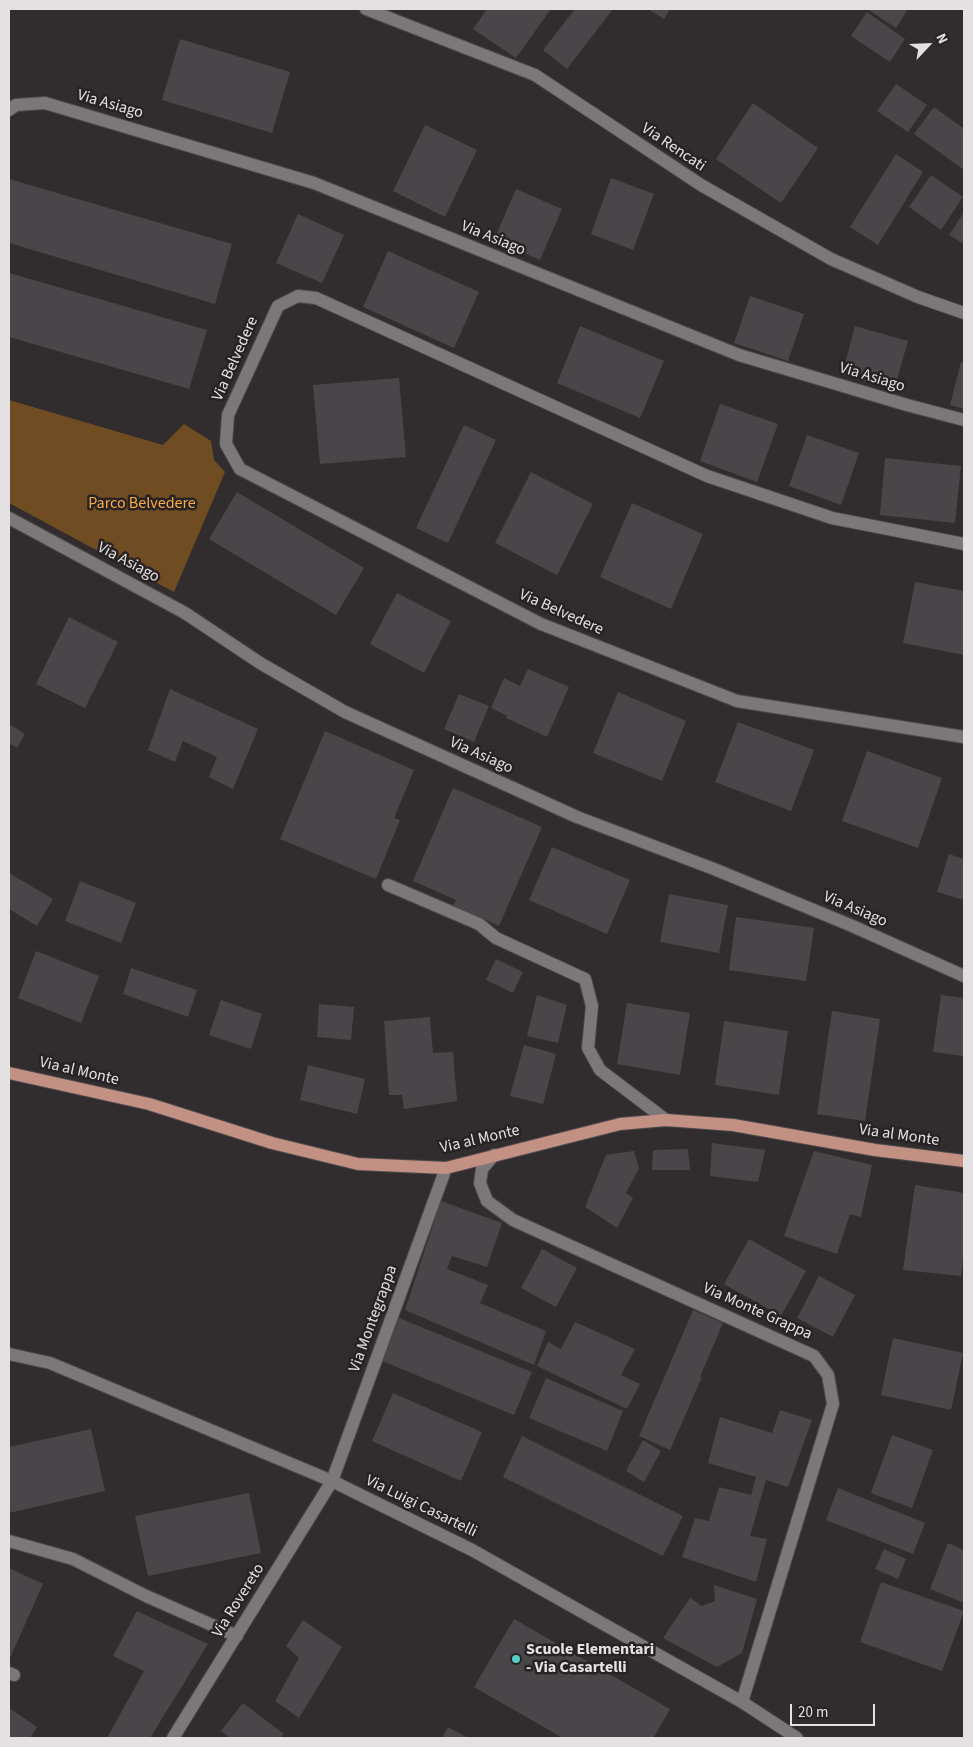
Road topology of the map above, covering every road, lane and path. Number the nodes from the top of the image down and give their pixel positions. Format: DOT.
graph roads {
  1 [pos="366,9"];
  2 [pos="9,110"];
  3 [pos="964,313"];
  4 [pos="964,420"];
  5 [pos="9,518"];
  6 [pos="964,544"];
  7 [pos="964,737"];
  8 [pos="388,886"];
  9 [pos="964,976"];
  10 [pos="9,1073"];
  11 [pos="666,1120"];
  12 [pos="494,1155"];
  13 [pos="964,1161"];
  14 [pos="446,1168"];
  15 [pos="9,1354"];
  16 [pos="332,1481"];
  17 [pos="9,1541"];
  18 [pos="236,1636"];
  19 [pos="742,1702"];
  20 [pos="174,1738"];
  21 [pos="796,1738"];
  1 -- 3 [label="street, Via Rencati"];
  2 -- 4 [label="street, Via Asiago"];
  5 -- 9 [label="street, Via Asiago"];
  6 -- 7 [label="street, Via Belvedere"];
  8 -- 11 [label="street"];
  10 -- 14 [label="main road, Via al Monte"];
  11 -- 12 [label="main road, Via al Monte"];
  11 -- 13 [label="main road, Via al Monte"];
  12 -- 14 [label="main road, Via al Monte"];
  12 -- 19 [label="street, Via Monte Grappa"];
  14 -- 16 [label="street, Via Montegrappa"];
  15 -- 16 [label="street, Via Luigi Casartelli"];
  16 -- 18 [label="street, Via Rovereto"];
  16 -- 19 [label="street, Via Luigi Casartelli"];
  17 -- 18 [label="street"];
  18 -- 20 [label="street, Via Rovereto"];
  19 -- 21 [label="street, Via Luigi Casartelli"];
}
